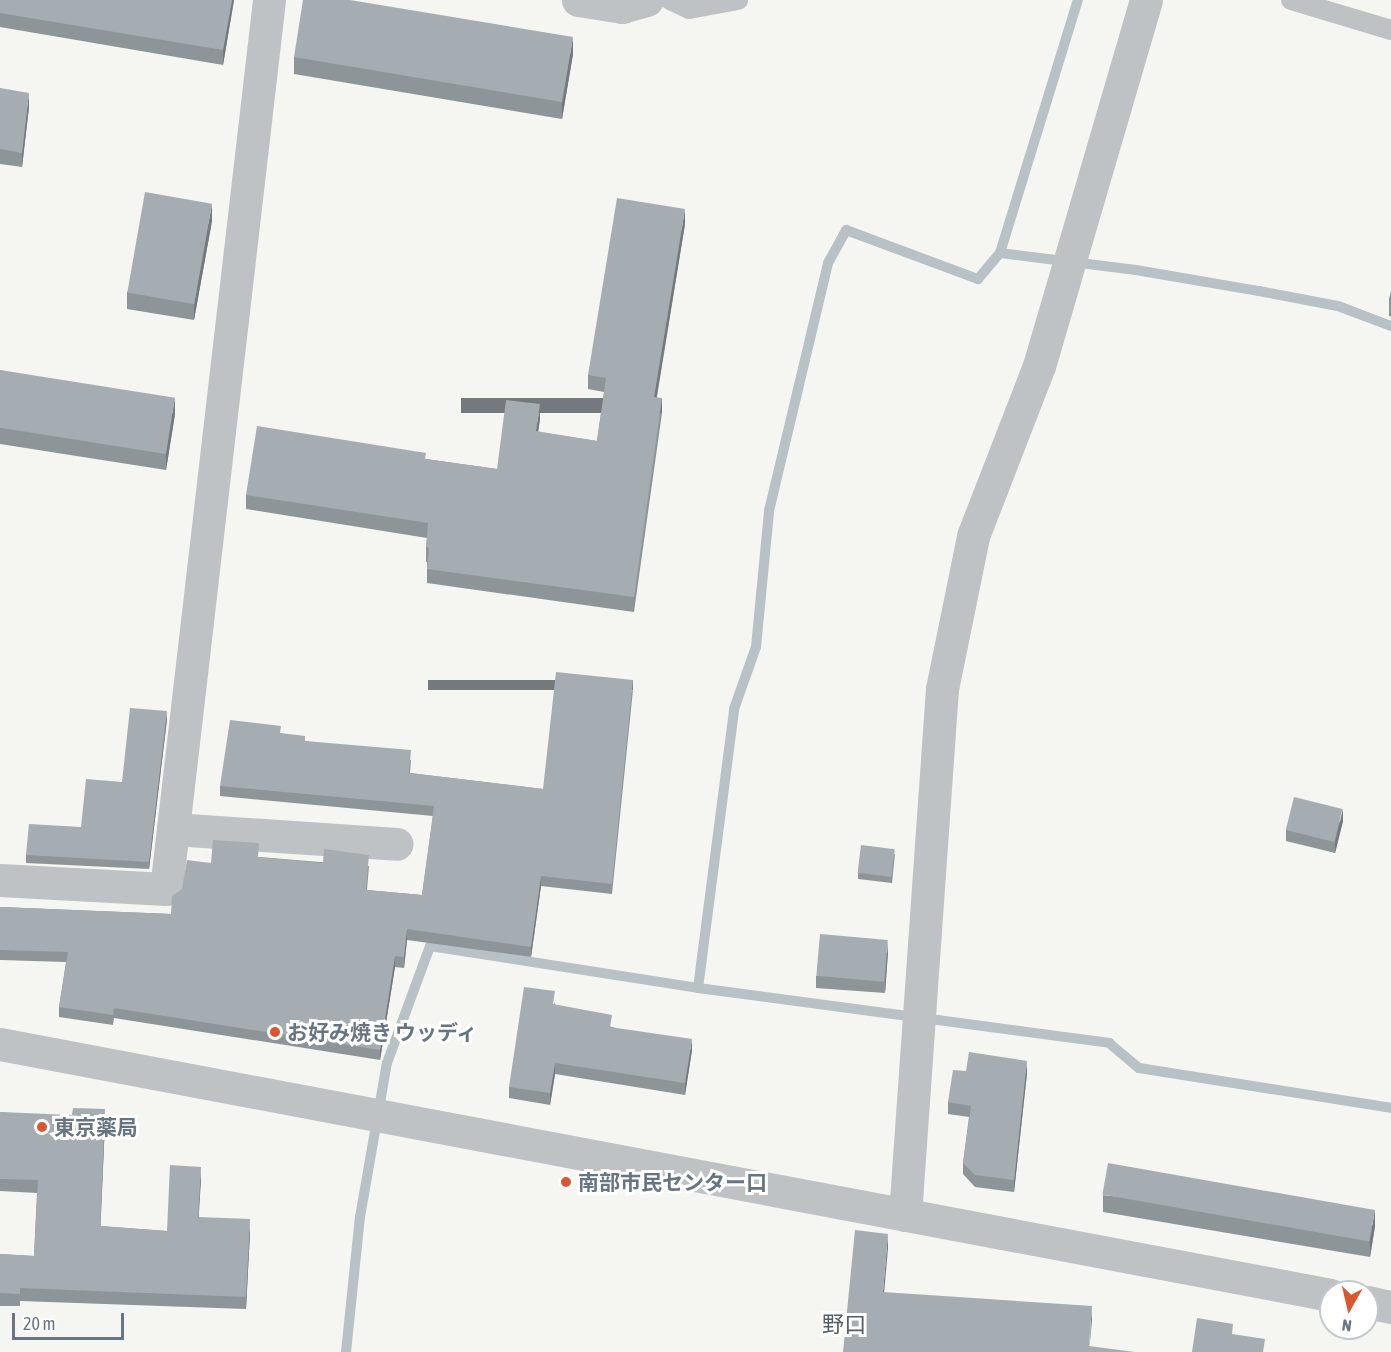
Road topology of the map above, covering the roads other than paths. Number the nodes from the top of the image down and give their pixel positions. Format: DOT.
graph roads {
  1 [pos="269,0"];
  2 [pos="578,0"];
  3 [pos="647,0"];
  4 [pos="670,0"];
  5 [pos="738,0"];
  6 [pos="1146,0"];
  7 [pos="1291,0"];
  8 [pos="1391,30"];
  9 [pos="173,829"];
  10 [pos="396,844"];
  11 [pos="0,880"];
  12 [pos="0,1044"];
  13 [pos="905,1215"];
  14 [pos="1319,1293"];
  1 -- 9 [label="street"];
  2 -- 3 [label="street"];
  4 -- 5 [label="lane"];
  6 -- 13 [label="street"];
  7 -- 8 [label="lane"];
  9 -- 10 [label="street"];
  9 -- 11 [label="street"];
  12 -- 13 [label="street"];
  13 -- 14 [label="street"];
}
